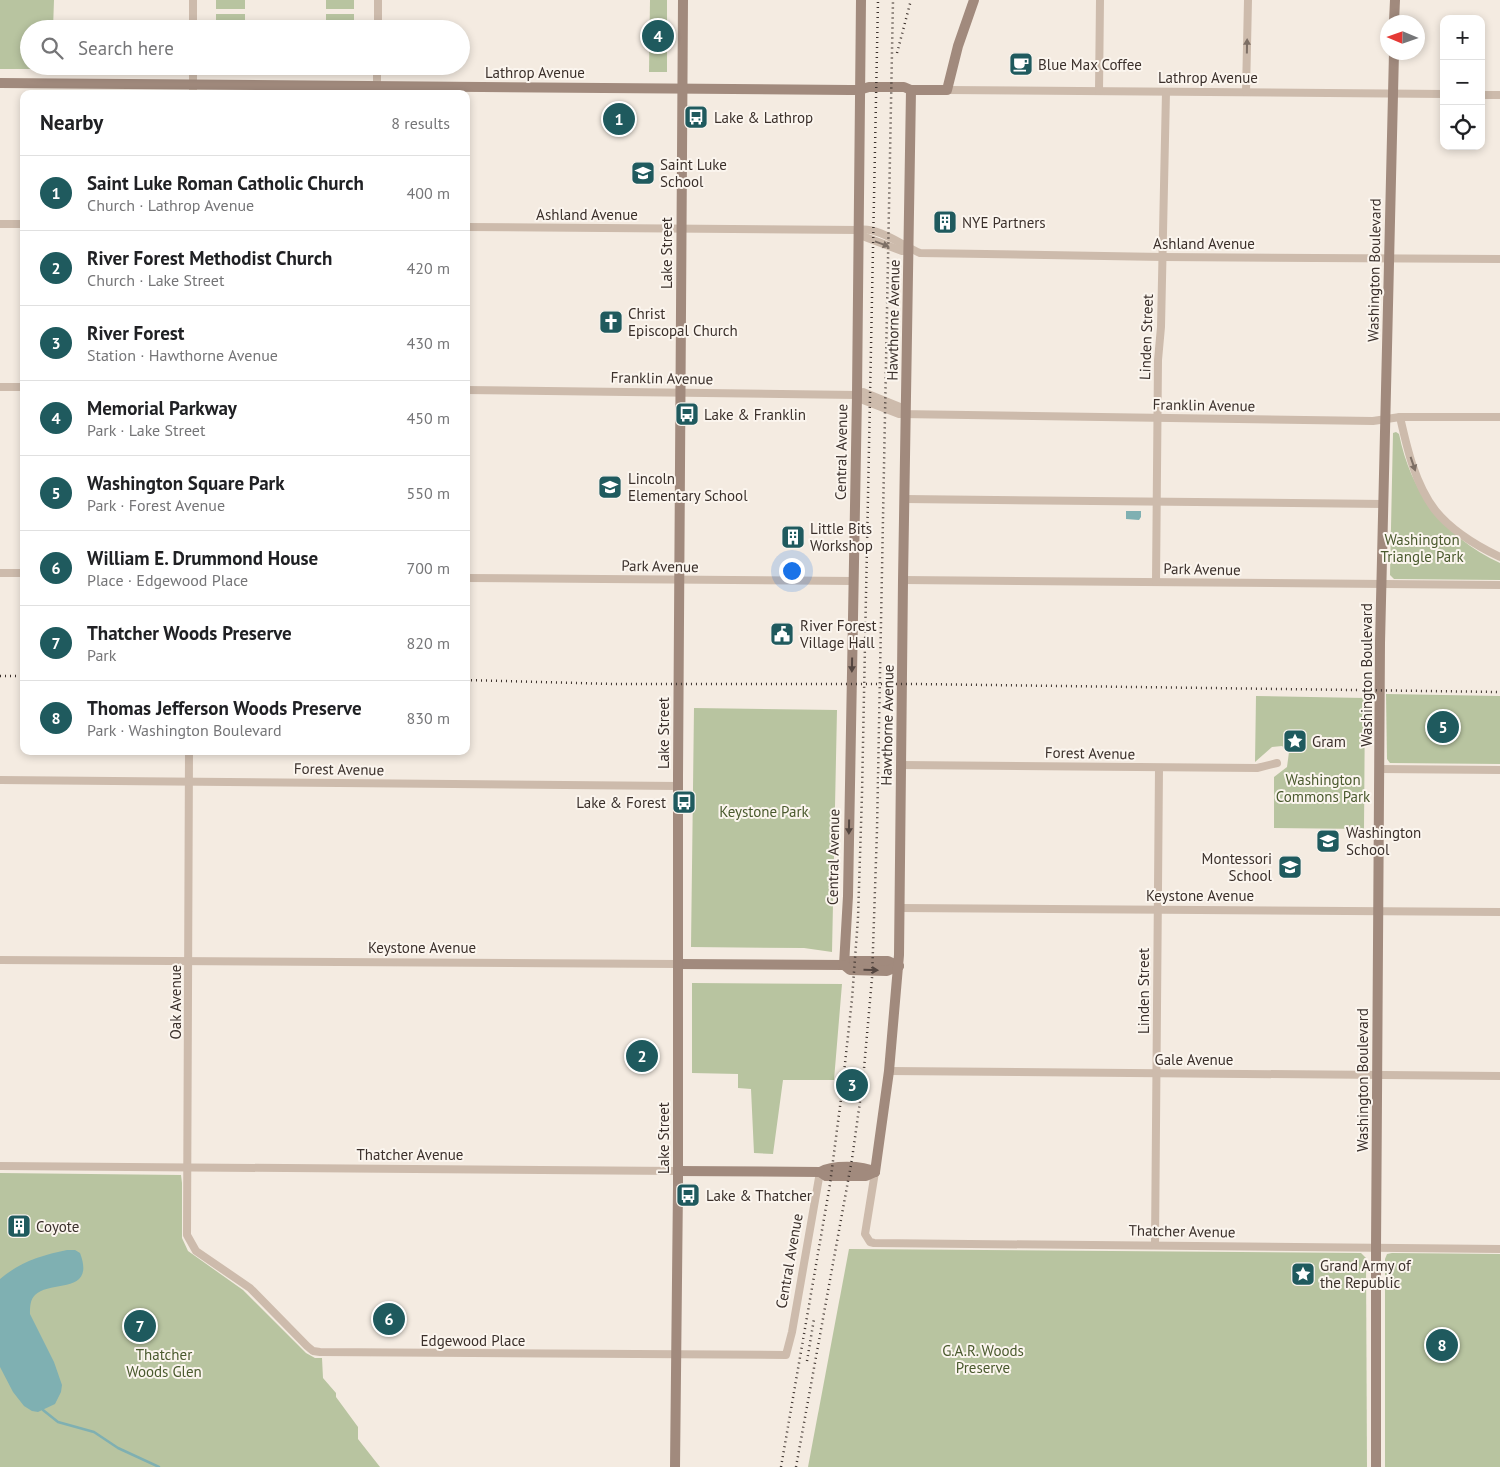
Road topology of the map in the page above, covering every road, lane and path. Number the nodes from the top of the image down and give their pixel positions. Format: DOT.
graph roads {
  1 [pos="193,0"];
  2 [pos="378,0"];
  3 [pos="683,0"];
  4 [pos="861,0"];
  5 [pos="974,0"];
  6 [pos="1100,0"];
  7 [pos="1248,0"];
  8 [pos="1395,0"];
  9 [pos="1394,15"];
  10 [pos="193,20"];
  11 [pos="378,20"];
  12 [pos="1394,60"];
  13 [pos="193,75"];
  14 [pos="377,75"];
  15 [pos="0,83"];
  16 [pos="377,86"];
  17 [pos="683,88"];
  18 [pos="193,89"];
  19 [pos="859,90"];
  20 [pos="911,90"];
  21 [pos="947,90"];
  22 [pos="1099,91"];
  23 [pos="1166,92"];
  24 [pos="1246,92"];
  25 [pos="1393,94"];
  26 [pos="1440,94"];
  27 [pos="1485,95"];
  28 [pos="1500,95"];
  29 [pos="0,224"];
  30 [pos="20,224"];
  31 [pos="470,227"];
  32 [pos="681,229"];
  33 [pos="858,230"];
  34 [pos="910,249"];
  35 [pos="1163,257"];
  36 [pos="1390,258"];
  37 [pos="1500,259"];
  38 [pos="0,387"];
  39 [pos="20,387"];
  40 [pos="470,390"];
  41 [pos="680,392"];
  42 [pos="856,395"];
  43 [pos="907,414"];
  44 [pos="1400,417"];
  45 [pos="1500,417"];
  46 [pos="1158,419"];
  47 [pos="1386,419"];
  48 [pos="905,499"];
  49 [pos="1157,501"];
  50 [pos="1384,504"];
  51 [pos="1500,557"];
  52 [pos="0,573"];
  53 [pos="20,573"];
  54 [pos="470,578"];
  55 [pos="679,580"];
  56 [pos="903,580"];
  57 [pos="853,581"];
  58 [pos="1156,582"];
  59 [pos="1382,584"];
  60 [pos="1500,585"];
  61 [pos="190,755"];
  62 [pos="1277,763"];
  63 [pos="901,765"];
  64 [pos="1159,768"];
  65 [pos="1380,769"];
  66 [pos="1500,770"];
  67 [pos="0,780"];
  68 [pos="189,781"];
  69 [pos="678,786"];
  70 [pos="899,908"];
  71 [pos="1158,909"];
  72 [pos="1378,911"];
  73 [pos="1500,912"];
  74 [pos="0,960"];
  75 [pos="189,961"];
  76 [pos="678,964"];
  77 [pos="844,965"];
  78 [pos="899,966"];
  79 [pos="889,1070"];
  80 [pos="1156,1073"];
  81 [pos="1378,1075"];
  82 [pos="1500,1076"];
  83 [pos="0,1166"];
  84 [pos="188,1167"];
  85 [pos="678,1171"];
  86 [pos="820,1172"];
  87 [pos="875,1172"];
  88 [pos="866,1238"];
  89 [pos="1155,1245"];
  90 [pos="1376,1248"];
  91 [pos="1500,1248"];
  92 [pos="196,1251"];
  93 [pos="676,1355"];
  94 [pos="786,1355"];
  95 [pos="674,1467"];
  96 [pos="1376,1467"];
  1 -- 10 [label="street"];
  2 -- 11 [label="street"];
  3 -- 17 [label="street, Lake Street"];
  4 -- 19 [label="street, Central Avenue"];
  5 -- 21 [label="street"];
  6 -- 22 [label="street"];
  24 -- 7 [label="street, one-way"];
  8 -- 9 [label="street"];
  12 -- 25 [label="street, Washington Boulevard"];
  13 -- 18 [label="street"];
  14 -- 16 [label="street"];
  15 -- 18 [label="street, Lathrop Avenue"];
  16 -- 17 [label="street, Lathrop Avenue"];
  16 -- 18 [label="street, Lathrop Avenue"];
  17 -- 19 [label="street, Lathrop Avenue"];
  17 -- 32 [label="street, Lake Street"];
  19 -- 20 [label="street, Lathrop Avenue"];
  19 -- 33 [label="street, Central Avenue"];
  20 -- 21 [label="street, Lathrop Avenue"];
  20 -- 34 [label="street, Hawthorne Avenue"];
  21 -- 22 [label="street, Lathrop Avenue"];
  22 -- 23 [label="street, Lathrop Avenue"];
  23 -- 24 [label="street, Lathrop Avenue"];
  23 -- 35 [label="street, Linden Street"];
  24 -- 25 [label="street, Lathrop Avenue"];
  25 -- 26 [label="street, Lathrop Avenue"];
  25 -- 36 [label="street, Washington Boulevard"];
  27 -- 28 [label="street"];
  29 -- 30 [label="street"];
  31 -- 32 [label="street, Ashland Avenue"];
  32 -- 33 [label="street, Ashland Avenue"];
  32 -- 41 [label="street, Lake Street"];
  33 -- 34 [label="street, Ashland Avenue"];
  33 -- 42 [label="street, Central Avenue"];
  34 -- 35 [label="street, Ashland Avenue"];
  34 -- 43 [label="street, Hawthorne Avenue"];
  35 -- 36 [label="street, Ashland Avenue"];
  35 -- 46 [label="street, Linden Street"];
  36 -- 37 [label="street, Ashland Avenue"];
  36 -- 47 [label="street, Washington Boulevard"];
  38 -- 39 [label="street"];
  40 -- 41 [label="street, Franklin Avenue"];
  41 -- 42 [label="street, Franklin Avenue"];
  41 -- 55 [label="street, Lake Street"];
  42 -- 43 [label="street, Franklin Avenue"];
  42 -- 57 [label="street, Central Avenue"];
  43 -- 46 [label="street, Franklin Avenue"];
  43 -- 48 [label="street, Hawthorne Avenue"];
  44 -- 45 [label="street, Franklin Avenue"];
  44 -- 47 [label="street, Franklin Avenue"];
  44 -- 51 [label="street, one-way"];
  46 -- 47 [label="street, Franklin Avenue"];
  46 -- 49 [label="street, Linden Street"];
  47 -- 50 [label="street, Washington Boulevard"];
  48 -- 49 [label="street"];
  48 -- 56 [label="street, Hawthorne Avenue"];
  49 -- 50 [label="street"];
  49 -- 58 [label="street, Linden Street"];
  50 -- 59 [label="street, Washington Boulevard"];
  52 -- 53 [label="street"];
  54 -- 55 [label="street, Park Avenue"];
  55 -- 57 [label="street, Park Avenue"];
  55 -- 69 [label="street, Lake Street"];
  56 -- 58 [label="street, Park Avenue"];
  56 -- 63 [label="street, Hawthorne Avenue"];
  57 -- 77 [label="street, Central Avenue, one-way"];
  58 -- 59 [label="street, Park Avenue"];
  59 -- 60 [label="street, Park Avenue"];
  59 -- 65 [label="street, Washington Boulevard"];
  61 -- 68 [label="street, Oak Avenue"];
  62 -- 64 [label="street, Forest Avenue"];
  63 -- 64 [label="street, Forest Avenue"];
  63 -- 70 [label="street, Hawthorne Avenue"];
  64 -- 71 [label="street, Linden Street"];
  65 -- 66 [label="street"];
  65 -- 72 [label="street, Washington Boulevard"];
  67 -- 68 [label="street, Forest Avenue"];
  68 -- 69 [label="street, Forest Avenue"];
  68 -- 75 [label="street, Oak Avenue"];
  69 -- 76 [label="street, Lake Street"];
  70 -- 71 [label="street, Keystone Avenue"];
  70 -- 78 [label="street, Hawthorne Avenue"];
  71 -- 72 [label="street, Keystone Avenue"];
  71 -- 80 [label="street, Linden Street"];
  72 -- 73 [label="street, Keystone Avenue"];
  72 -- 81 [label="street, Washington Boulevard"];
  74 -- 75 [label="street, Keystone Avenue"];
  75 -- 76 [label="street, Keystone Avenue"];
  75 -- 84 [label="street, Oak Avenue"];
  76 -- 77 [label="street, Keystone Avenue"];
  76 -- 85 [label="street, Lake Street"];
  77 -- 78 [label="street, Keystone Avenue"];
  78 -- 79 [label="street, Hawthorne Avenue"];
  79 -- 80 [label="street, Gale Avenue"];
  79 -- 87 [label="street, Hawthorne Avenue"];
  80 -- 81 [label="street, Gale Avenue"];
  80 -- 89 [label="street, Linden Street"];
  81 -- 82 [label="street, Gale Avenue"];
  81 -- 90 [label="street, Washington Boulevard"];
  83 -- 84 [label="street, Thatcher Avenue"];
  84 -- 85 [label="street, Thatcher Avenue"];
  84 -- 92 [label="street, Oak Avenue"];
  85 -- 86 [label="street, Thatcher Avenue"];
  85 -- 93 [label="street, Lake Street"];
  86 -- 87 [label="street, Thatcher Avenue"];
  86 -- 94 [label="street, Central Avenue"];
  87 -- 88 [label="street, Hawthorne Avenue"];
  88 -- 89 [label="street, Thatcher Avenue"];
  89 -- 90 [label="street, Thatcher Avenue"];
  90 -- 91 [label="street, Thatcher Avenue"];
  90 -- 96 [label="street, Washington Boulevard"];
  92 -- 93 [label="street, Edgewood Place"];
  93 -- 94 [label="street, Edgewood Place"];
  93 -- 95 [label="street, Lake Street"];
}
